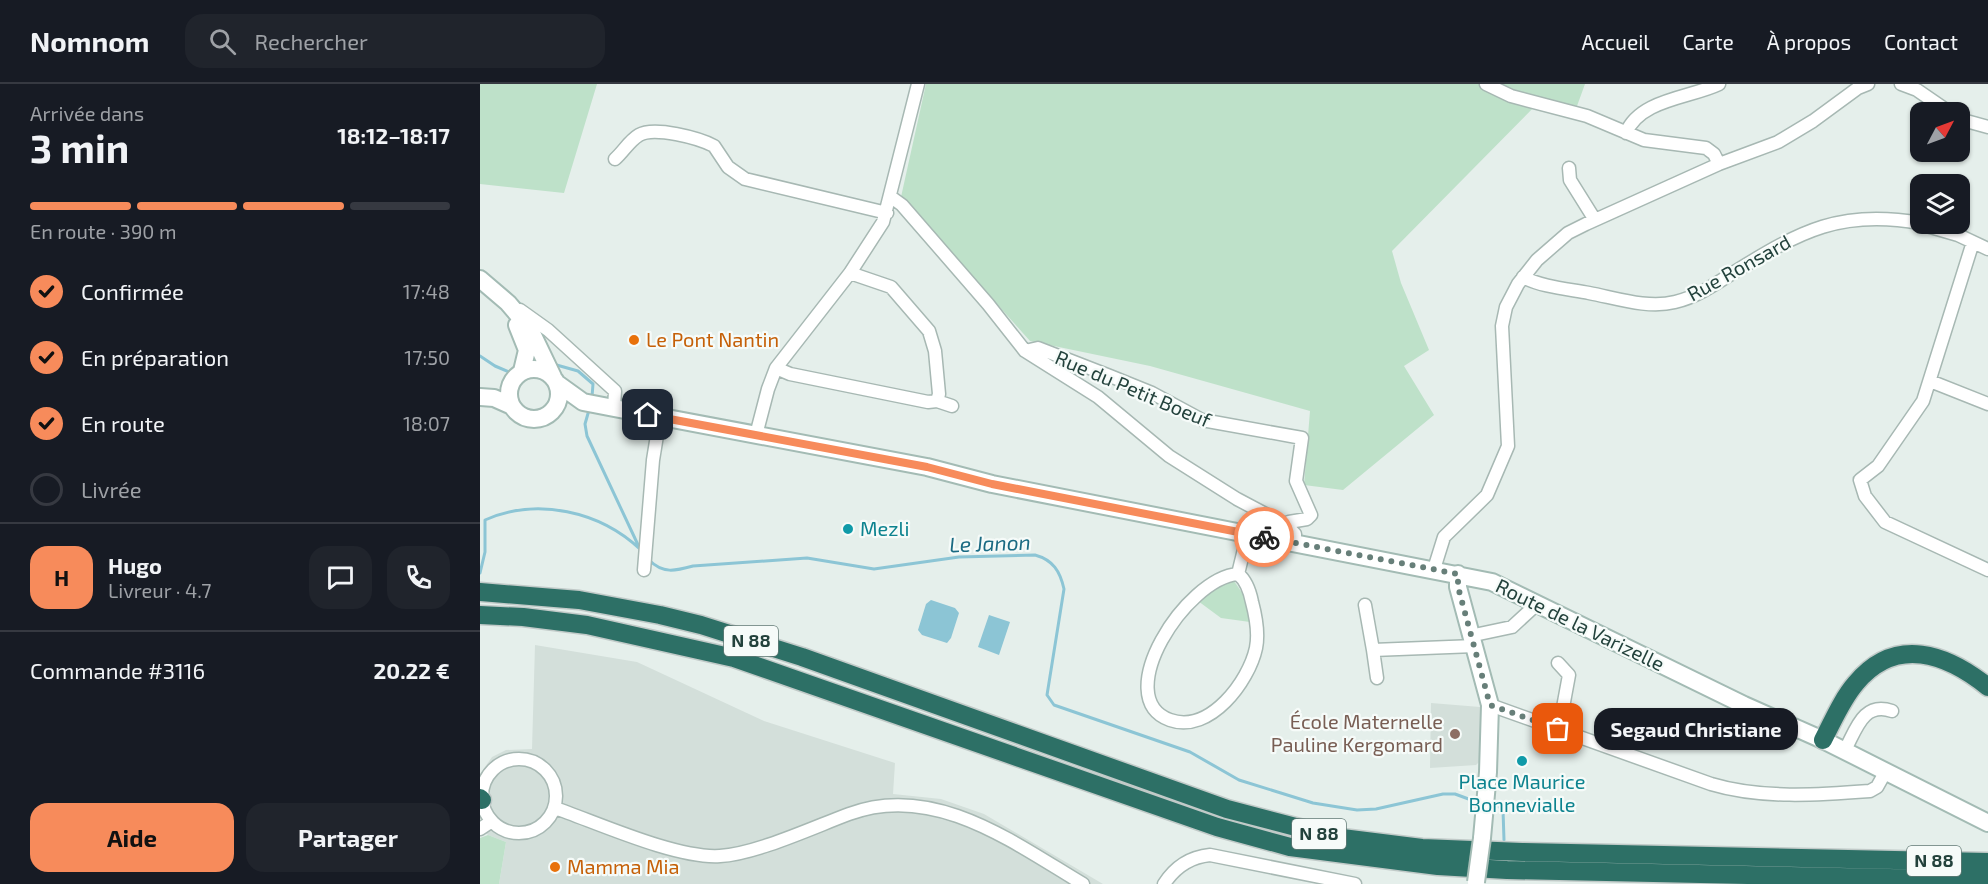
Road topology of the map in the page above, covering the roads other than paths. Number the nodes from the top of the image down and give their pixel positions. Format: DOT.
graph roads {
  1 [pos="918,84"];
  2 [pos="1486,84"];
  3 [pos="1719,84"];
  4 [pos="1901,84"];
  5 [pos="1863,86"];
  6 [pos="1934,102"];
  7 [pos="1970,122"];
  8 [pos="1988,127"];
  9 [pos="1626,133"];
  10 [pos="615,159"];
  11 [pos="1719,164"];
  12 [pos="1569,168"];
  13 [pos="891,197"];
  14 [pos="887,213"];
  15 [pos="1594,220"];
  16 [pos="1910,222"];
  17 [pos="1954,234"];
  18 [pos="1973,242"];
  19 [pos="1988,249"];
  20 [pos="850,273"];
  21 [pos="1523,277"];
  22 [pos="482,281"];
  23 [pos="1024,351"];
  24 [pos="776,368"];
  25 [pos="520,372"];
  26 [pos="551,372"];
  27 [pos="1930,381"];
  28 [pos="480,392"];
  29 [pos="480,398"];
  30 [pos="937,401"];
  31 [pos="1988,404"];
  32 [pos="598,405"];
  33 [pos="512,406"];
  34 [pos="952,406"];
  35 [pos="555,409"];
  36 [pos="660,417"];
  37 [pos="756,435"];
  38 [pos="1286,525"];
  39 [pos="1248,534"];
  40 [pos="1295,543"];
  41 [pos="644,567"];
  42 [pos="1434,569"];
  43 [pos="1988,570"];
  44 [pos="1238,574"];
  45 [pos="1458,574"];
  46 [pos="480,592"];
  47 [pos="1538,603"];
  48 [pos="1365,605"];
  49 [pos="480,615"];
  50 [pos="1477,640"];
  51 [pos="1373,650"];
  52 [pos="1558,663"];
  53 [pos="1377,678"];
  54 [pos="1988,687"];
  55 [pos="1490,705"];
  56 [pos="1892,711"];
  57 [pos="1558,729"];
  58 [pos="1823,740"];
  59 [pos="1845,750"];
  60 [pos="1886,771"];
  61 [pos="481,799"];
  62 [pos="555,808"];
  63 [pos="492,821"];
  64 [pos="1988,823"];
  65 [pos="480,829"];
  66 [pos="1988,862"];
  67 [pos="1988,880"];
  68 [pos="1476,883"];
  69 [pos="1083,884"];
  70 [pos="1164,884"];
  71 [pos="1355,884"];
  1 -- 13 [label="street"];
  2 -- 9 [label="street"];
  3 -- 9 [label="street"];
  4 -- 6 [label="street"];
  5 -- 11 [label="street"];
  7 -- 8 [label="street"];
  9 -- 11 [label="street"];
  10 -- 14 [label="street"];
  11 -- 15 [label="street"];
  12 -- 15 [label="street"];
  13 -- 14 [label="street"];
  13 -- 23 [label="street"];
  14 -- 20 [label="street"];
  15 -- 21 [label="street"];
  16 -- 21 [label="street, Rue Ronsard"];
  17 -- 18 [label="street, Rue Ronsard"];
  18 -- 19 [label="street, Rue Ronsard"];
  18 -- 27 [label="street"];
  20 -- 24 [label="street"];
  20 -- 30 [label="street"];
  21 -- 42 [label="street"];
  22 -- 25 [label="main road"];
  22 -- 26 [label="main road"];
  22 -- 32 [label="street"];
  23 -- 38 [label="street"];
  23 -- 38 [label="street, Rue du Petit Boeuf"];
  24 -- 30 [label="street"];
  24 -- 37 [label="street"];
  25 -- 26 [label="main road"];
  25 -- 28 [label="main road"];
  25 -- 33 [label="main road"];
  26 -- 32 [label="main road"];
  26 -- 35 [label="main road"];
  27 -- 31 [label="street"];
  27 -- 43 [label="street"];
  29 -- 33 [label="main road"];
  30 -- 34 [label="street"];
  32 -- 35 [label="main road"];
  32 -- 36 [label="main road, Route de la Varizelle"];
  33 -- 35 [label="main road"];
  36 -- 37 [label="main road, Route de la Varizelle"];
  36 -- 41 [label="street"];
  37 -- 39 [label="main road, Route de la Varizelle"];
  38 -- 40 [label="street"];
  39 -- 40 [label="main road, Route de la Varizelle"];
  39 -- 44 [label="street"];
  40 -- 42 [label="main road, Route de la Varizelle"];
  42 -- 45 [label="main road, Route de la Varizelle"];
  44 -- 44 [label="street"];
  45 -- 47 [label="main road, Route de la Varizelle"];
  45 -- 50 [label="main road"];
  46 -- 66 [label="highway, N 88"];
  47 -- 50 [label="street"];
  47 -- 58 [label="main road, Route de la Varizelle"];
  48 -- 51 [label="street"];
  49 -- 67 [label="highway, N 88"];
  50 -- 51 [label="street"];
  50 -- 55 [label="main road"];
  51 -- 53 [label="street"];
  52 -- 57 [label="street"];
  54 -- 58 [label="highway"];
  55 -- 57 [label="street"];
  55 -- 68 [label="main road, bridge"];
  56 -- 59 [label="street"];
  57 -- 60 [label="street"];
  58 -- 59 [label="main road, Route de la Varizelle"];
  59 -- 60 [label="main road, Route de la Varizelle"];
  60 -- 64 [label="main road, Route de la Varizelle"];
  61 -- 62 [label="street"];
  61 -- 63 [label="street"];
  62 -- 63 [label="street"];
  62 -- 69 [label="street"];
  63 -- 65 [label="street"];
  70 -- 71 [label="street"];
}
